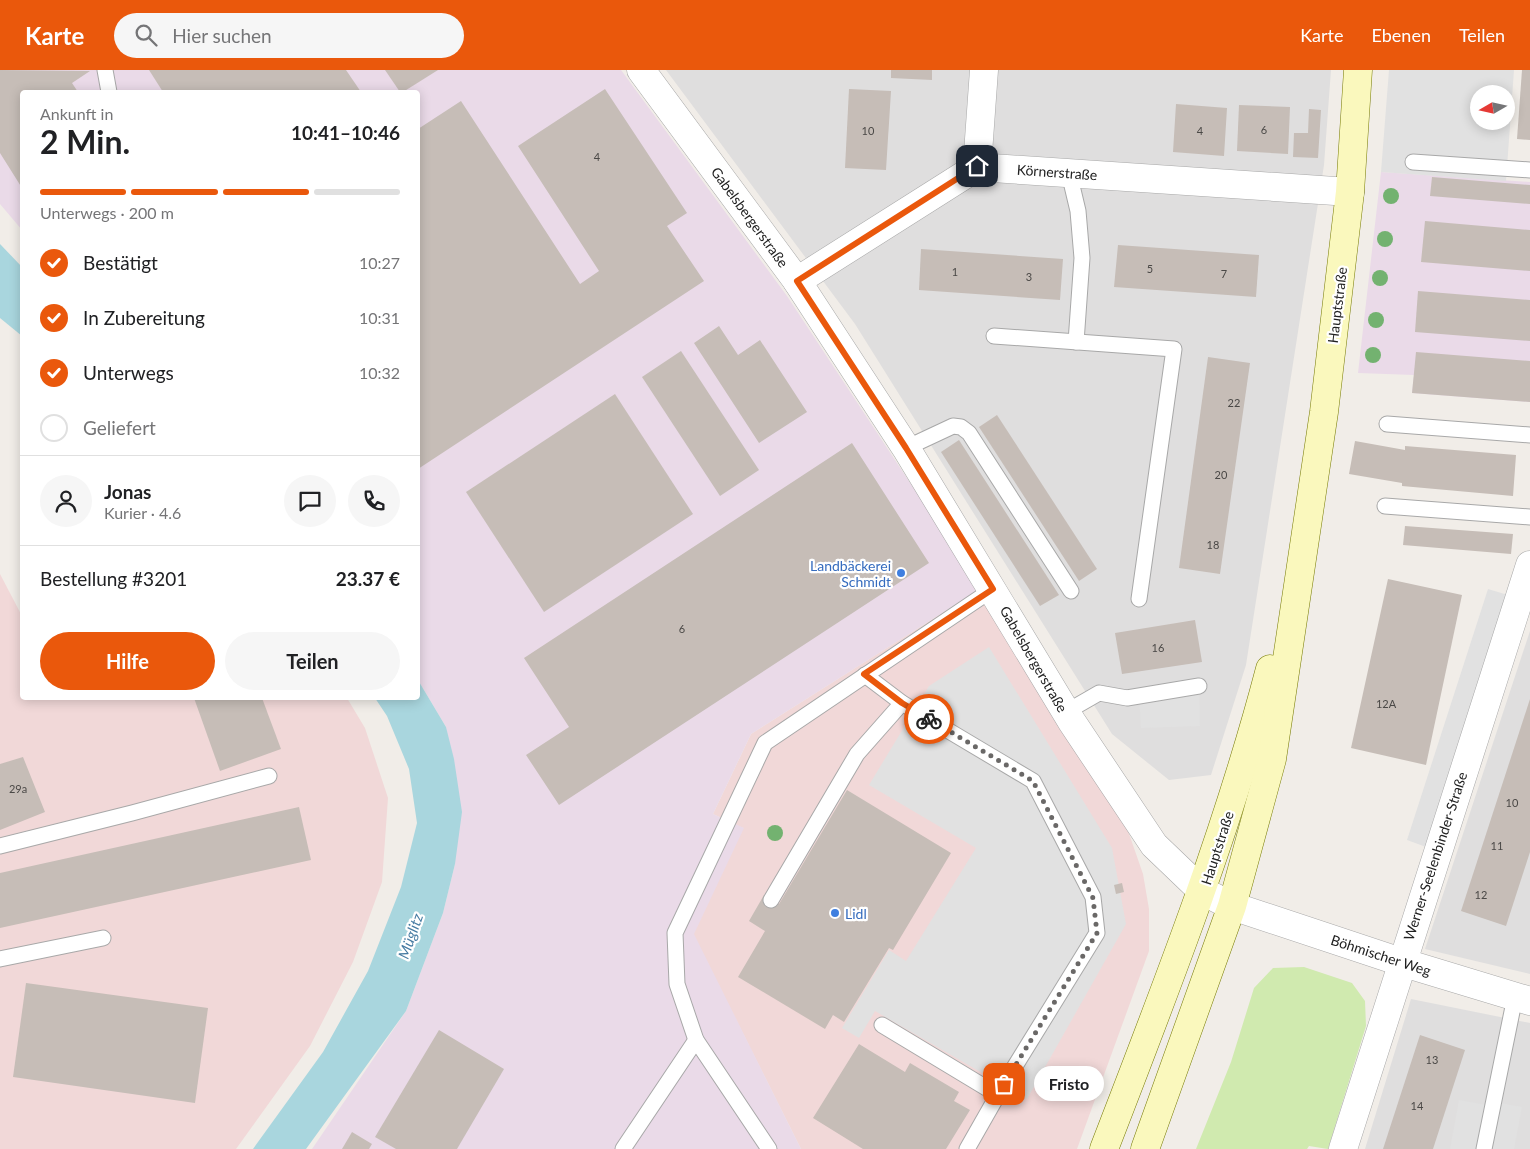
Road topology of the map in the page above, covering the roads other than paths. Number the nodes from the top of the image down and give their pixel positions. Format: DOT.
graph roads {
  1 [pos="104,70"];
  2 [pos="641,70"];
  3 [pos="984,70"];
  4 [pos="1358,70"];
  5 [pos="109,90"];
  6 [pos="1413,162"];
  7 [pos="977,166"];
  8 [pos="1530,170"];
  9 [pos="1069,173"];
  10 [pos="1350,192"];
  11 [pos="797,281"];
  12 [pos="994,336"];
  13 [pos="1076,342"];
  14 [pos="1387,424"];
  15 [pos="1530,435"];
  16 [pos="906,448"];
  17 [pos="1385,506"];
  18 [pos="1530,517"];
  19 [pos="1304,539"];
  20 [pos="1530,565"];
  21 [pos="993,589"];
  22 [pos="1071,591"];
  23 [pos="1139,599"];
  24 [pos="864,674"];
  25 [pos="1199,686"];
  26 [pos="902,703"];
  27 [pos="1066,712"];
  28 [pos="269,776"];
  29 [pos="0,846"];
  30 [pos="1202,891"];
  31 [pos="772,900"];
  32 [pos="1232,906"];
  33 [pos="103,938"];
  34 [pos="0,959"];
  35 [pos="1401,962"];
  36 [pos="1523,999"];
  37 [pos="882,1025"];
  38 [pos="696,1040"];
  39 [pos="998,1095"];
  40 [pos="623,1149"];
  41 [pos="768,1149"];
  42 [pos="967,1149"];
  43 [pos="1104,1149"];
  44 [pos="1145,1149"];
  45 [pos="1343,1149"];
  46 [pos="1484,1149"];
  1 -- 5 [label="lane"];
  2 -- 11 [label="street, Gabelsbergerstraße"];
  3 -- 7 [label="street"];
  4 -- 10 [label="main road, Hauptstraße"];
  6 -- 8 [label="lane"];
  7 -- 9 [label="street, Körnerstraße"];
  7 -- 11 [label="street"];
  9 -- 10 [label="street, Körnerstraße"];
  9 -- 13 [label="lane"];
  10 -- 19 [label="main road, Hauptstraße"];
  11 -- 16 [label="street, Gabelsbergerstraße"];
  12 -- 13 [label="lane"];
  13 -- 23 [label="lane"];
  14 -- 15 [label="lane"];
  16 -- 21 [label="street, Gabelsbergerstraße"];
  16 -- 22 [label="lane"];
  17 -- 18 [label="lane"];
  19 -- 30 [label="main road, Hauptstraße"];
  19 -- 32 [label="main road, Hauptstraße"];
  20 -- 35 [label="street, Werner-Seelenbinder-Straße"];
  21 -- 24 [label="lane"];
  21 -- 27 [label="street, Gabelsbergerstraße"];
  24 -- 26 [label="lane"];
  24 -- 38 [label="lane"];
  25 -- 27 [label="lane"];
  26 -- 31 [label="lane"];
  26 -- 39 [label="lane"];
  27 -- 30 [label="street, Gabelsbergerstraße"];
  28 -- 29 [label="lane"];
  30 -- 32 [label="street, Gabelsbergerstraße"];
  30 -- 43 [label="main road, Hauptstraße"];
  32 -- 35 [label="street, Böhmischer Weg"];
  32 -- 44 [label="main road, Hauptstraße"];
  33 -- 34 [label="lane"];
  35 -- 36 [label="street, Böhmischer Weg"];
  35 -- 45 [label="street, Werner-Seelenbinder-Straße"];
  36 -- 46 [label="lane"];
  37 -- 39 [label="lane"];
  38 -- 40 [label="lane"];
  38 -- 41 [label="lane"];
  39 -- 42 [label="lane"];
}
